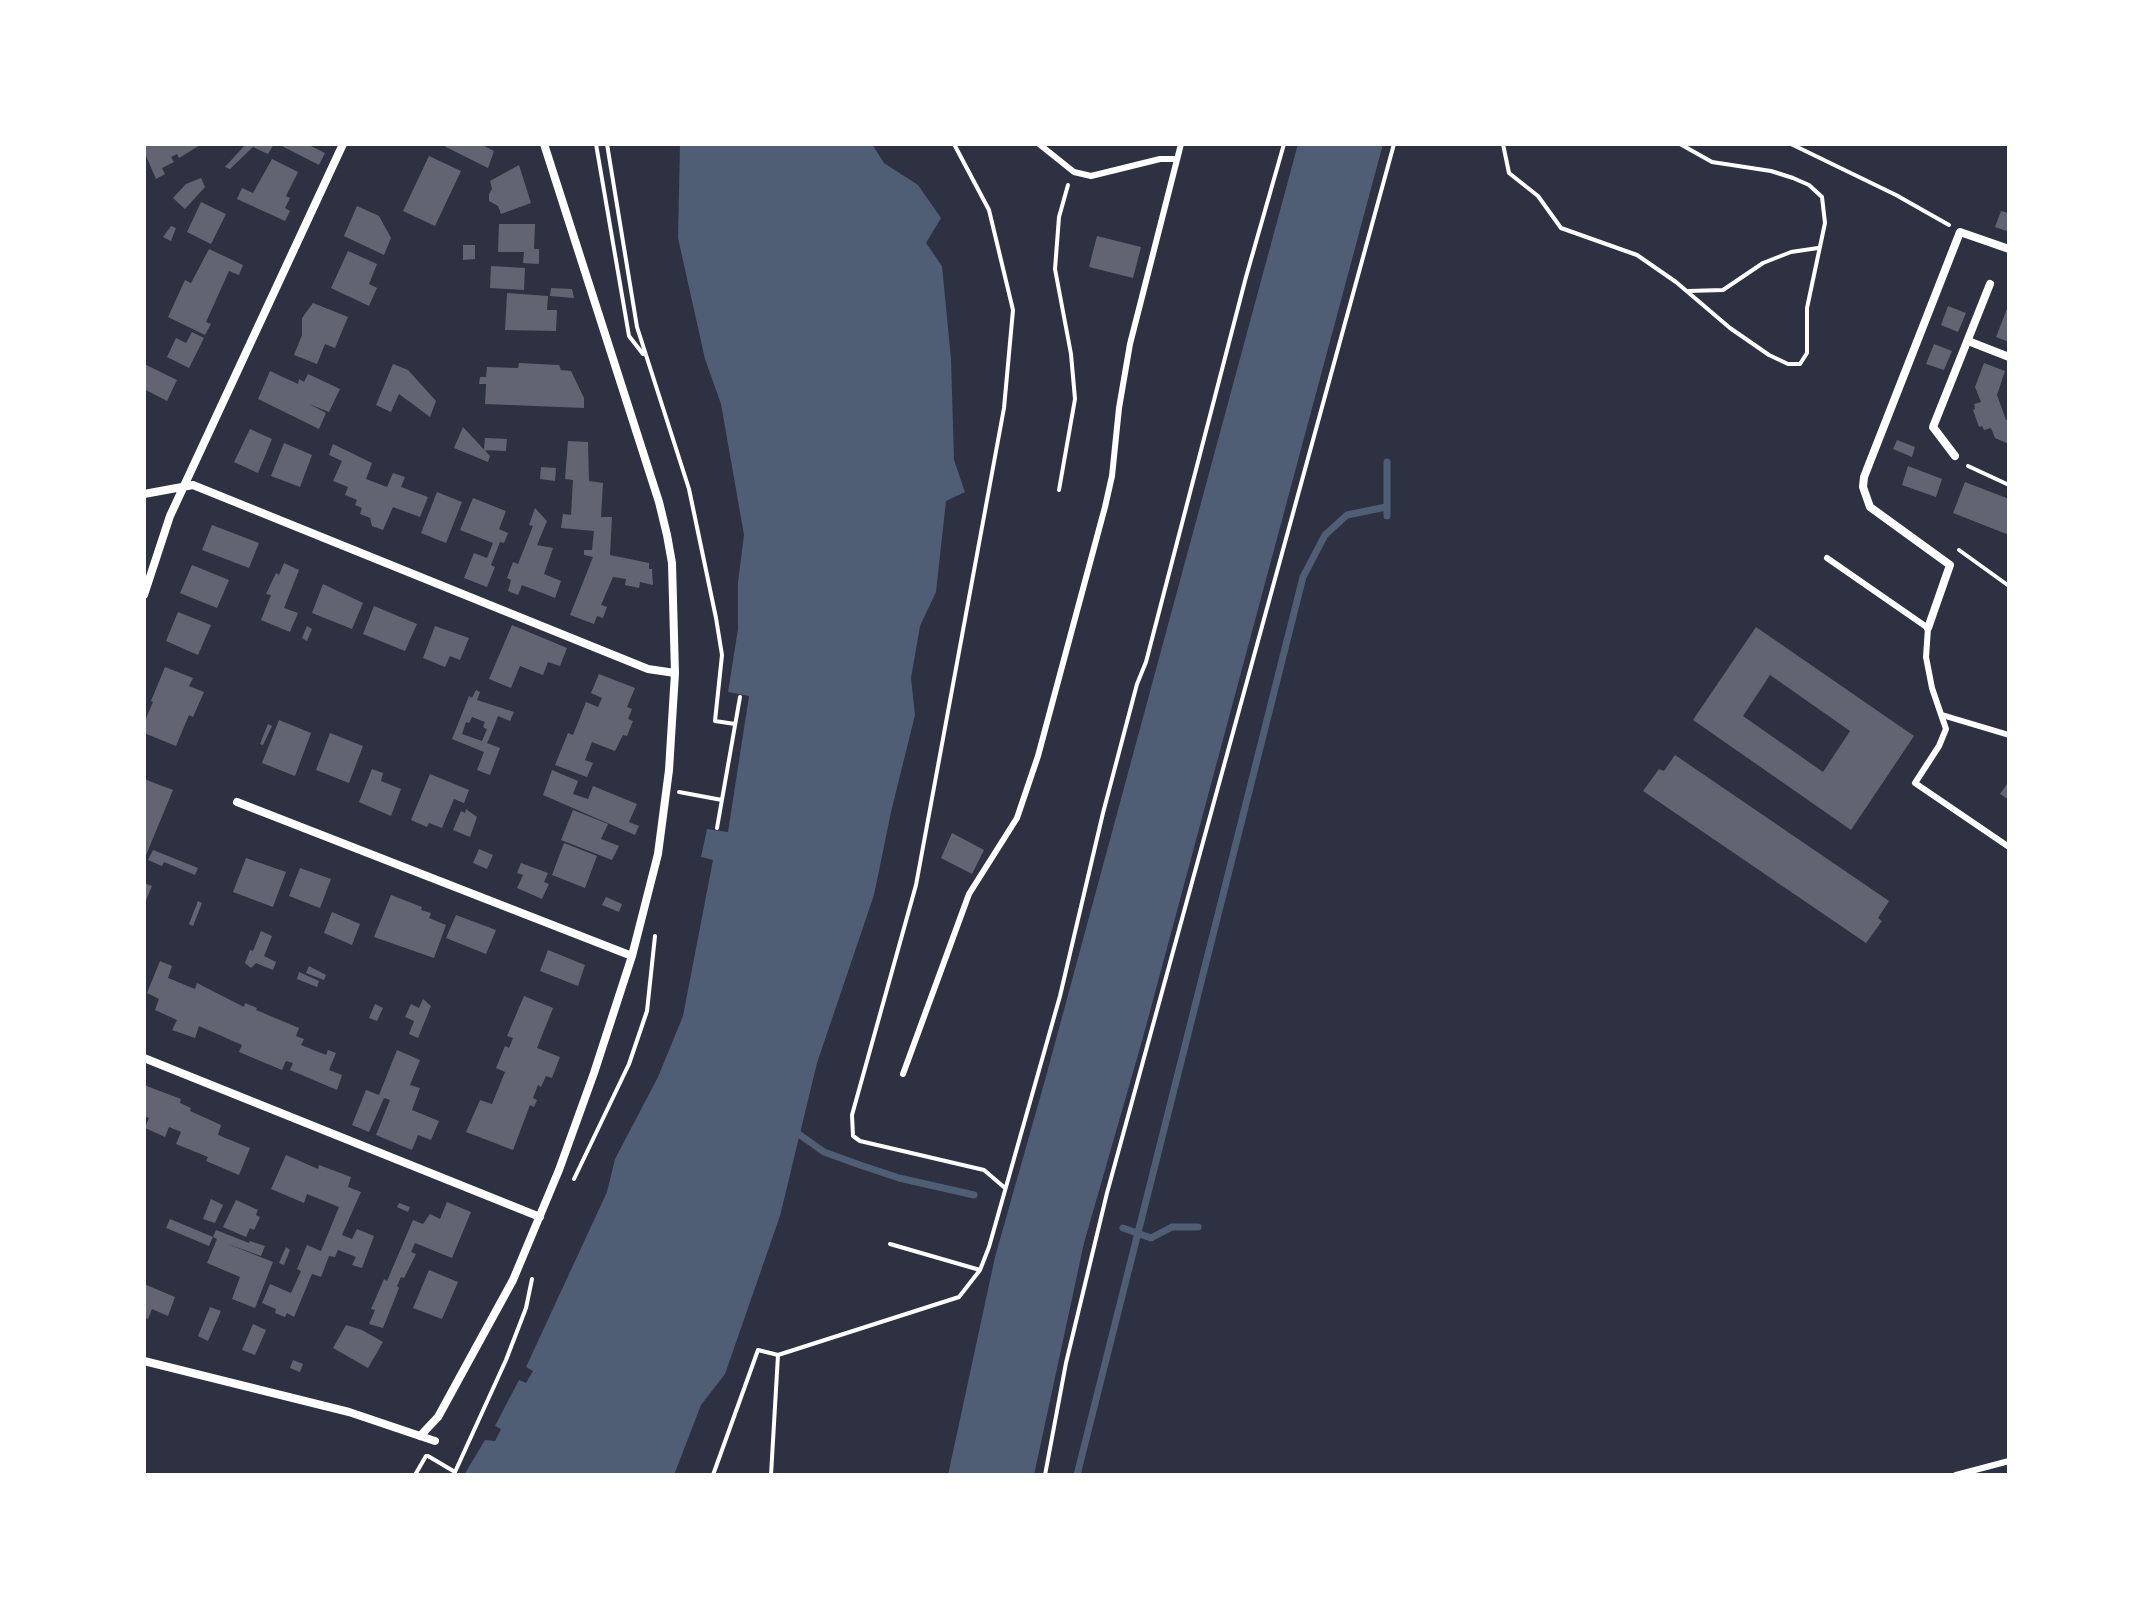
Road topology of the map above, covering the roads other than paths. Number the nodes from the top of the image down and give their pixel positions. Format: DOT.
graph roads {
  1 [pos="343,144"];
  2 [pos="544,144"];
  3 [pos="1039,144"];
  4 [pos="1181,144"];
  5 [pos="1176,159"];
  6 [pos="2009,249"];
  7 [pos="1990,284"];
  8 [pos="1968,341"];
  9 [pos="2009,357"];
  10 [pos="1955,456"];
  11 [pos="183,486"];
  12 [pos="144,494"];
  13 [pos="1827,558"];
  14 [pos="144,595"];
  15 [pos="1928,628"];
  16 [pos="675,673"];
  17 [pos="1942,715"];
  18 [pos="2009,735"];
  19 [pos="237,802"];
  20 [pos="2009,847"];
  21 [pos="632,956"];
  22 [pos="144,1058"];
  23 [pos="903,1074"];
  24 [pos="540,1217"];
  25 [pos="144,1361"];
  26 [pos="420,1436"];
  27 [pos="435,1441"];
  28 [pos="2009,1461"];
  29 [pos="1956,1475"];
  1 -- 11 [label="street"];
  2 -- 16 [label="street"];
  3 -- 5 [label="lane"];
  4 -- 5 [label="lane"];
  5 -- 23 [label="lane"];
  6 -- 15 [label="street"];
  7 -- 8 [label="street"];
  8 -- 9 [label="street"];
  8 -- 10 [label="street"];
  11 -- 12 [label="street"];
  11 -- 14 [label="street"];
  11 -- 16 [label="street"];
  13 -- 15 [label="lane"];
  15 -- 17 [label="lane"];
  16 -- 21 [label="street"];
  17 -- 18 [label="lane"];
  17 -- 20 [label="lane"];
  19 -- 21 [label="street"];
  21 -- 24 [label="street"];
  22 -- 24 [label="street"];
  24 -- 26 [label="street"];
  25 -- 26 [label="street"];
  26 -- 27 [label="street"];
  28 -- 29 [label="lane"];
}
